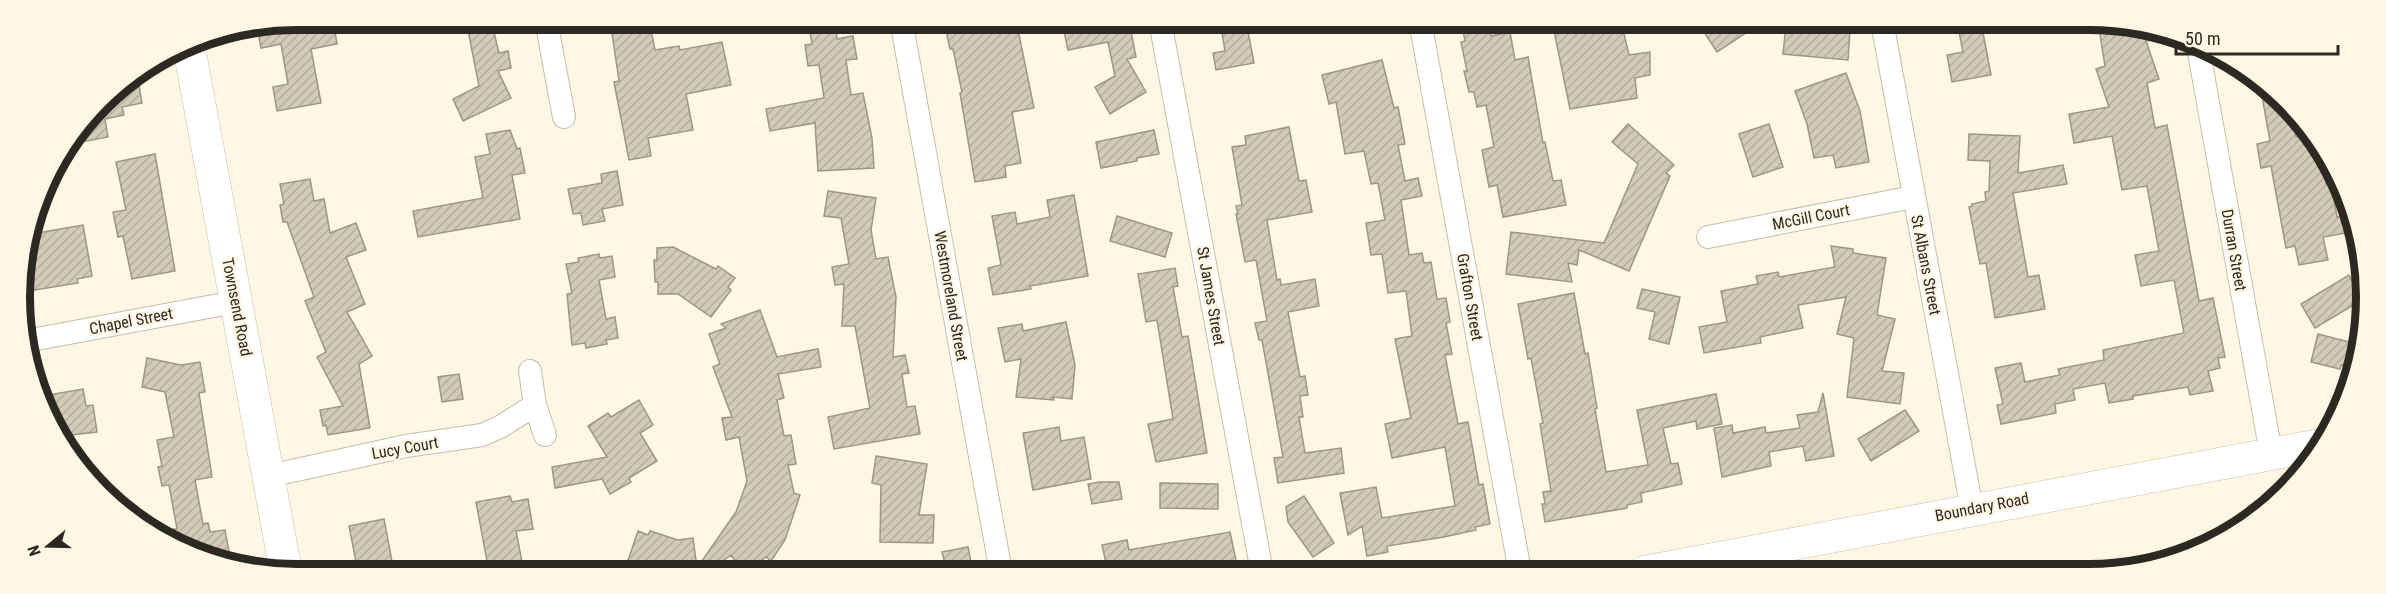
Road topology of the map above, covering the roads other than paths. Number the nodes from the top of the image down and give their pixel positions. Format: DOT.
graph roads {
  1 [pos="548,30"];
  2 [pos="903,30"];
  3 [pos="1162,30"];
  4 [pos="1422,30"];
  5 [pos="1883,30"];
  6 [pos="190,53"];
  7 [pos="2199,54"];
  8 [pos="564,117"];
  9 [pos="1913,197"];
  10 [pos="1708,237"];
  11 [pos="236,302"];
  12 [pos="33,340"];
  13 [pos="530,371"];
  14 [pos="536,405"];
  15 [pos="545,435"];
  16 [pos="2311,446"];
  17 [pos="2271,453"];
  18 [pos="269,476"];
  19 [pos="1972,509"];
  20 [pos="284,563"];
  21 [pos="1000,564"];
  22 [pos="1261,564"];
  23 [pos="1519,564"];
  24 [pos="1686,564"];
  1 -- 8 [label="street"];
  2 -- 21 [label="street, Westmoreland Street"];
  3 -- 22 [label="street, St James Street"];
  4 -- 23 [label="street, Grafton Street"];
  5 -- 9 [label="street, St Albans Street"];
  6 -- 11 [label="street, Townsend Road"];
  7 -- 17 [label="street, Durran Street"];
  9 -- 10 [label="street, McGill Court"];
  9 -- 19 [label="street, St Albans Street"];
  11 -- 12 [label="street, Chapel Street"];
  11 -- 18 [label="street, Townsend Road"];
  13 -- 14 [label="street"];
  14 -- 15 [label="street"];
  14 -- 18 [label="street, Lucy Court"];
  16 -- 17 [label="street, Boundary Road"];
  17 -- 19 [label="street, Boundary Road"];
  18 -- 20 [label="street, Townsend Road"];
  19 -- 24 [label="street, Boundary Road"];
}
